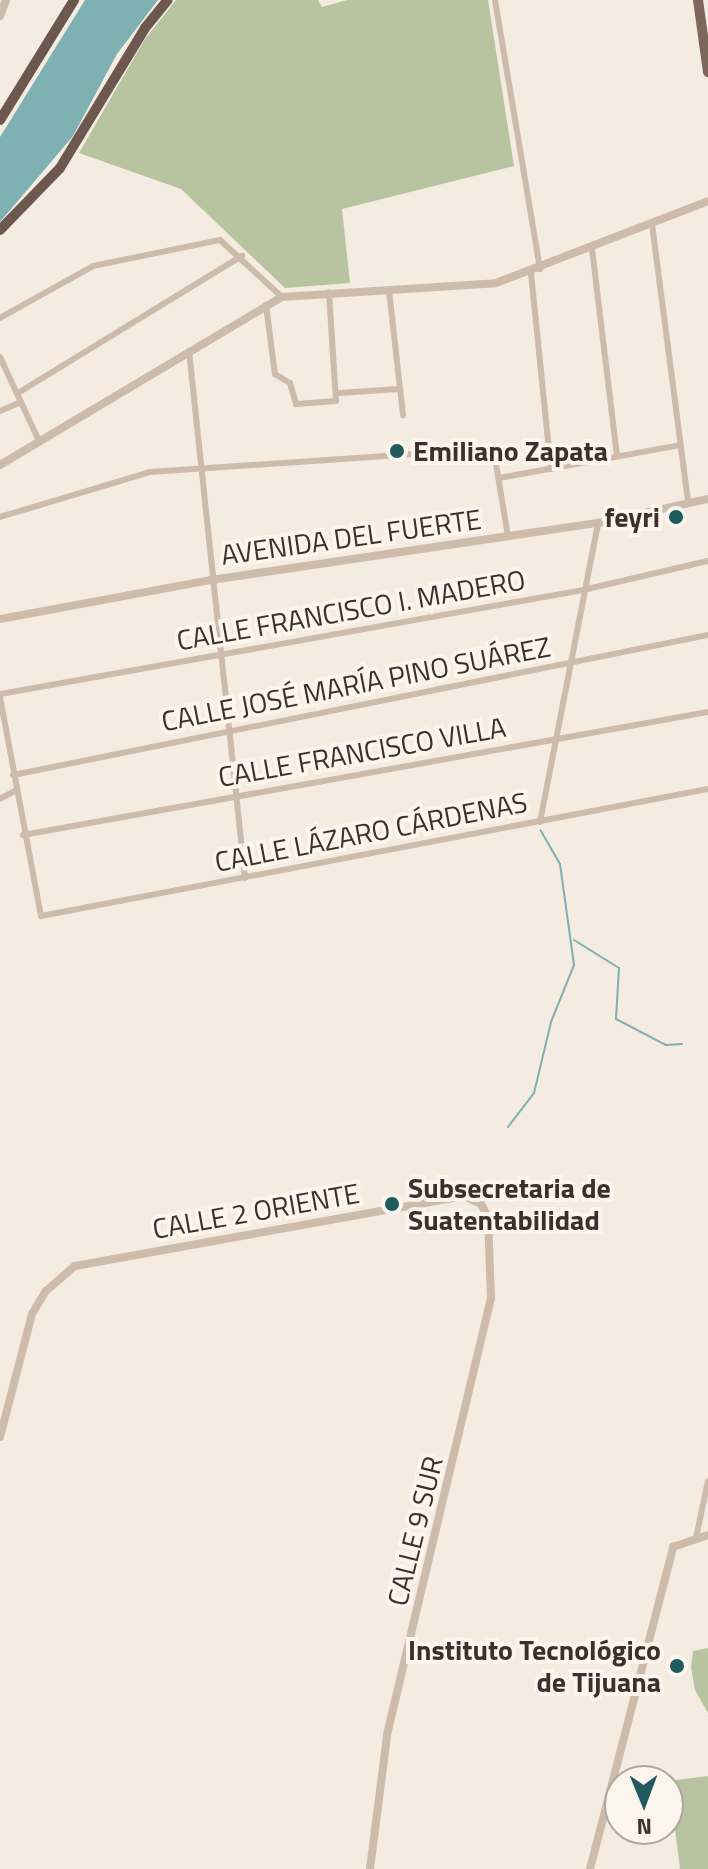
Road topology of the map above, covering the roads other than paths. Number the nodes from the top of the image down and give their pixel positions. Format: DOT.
graph roads {
  1 [pos="6,0"];
  2 [pos="74,0"];
  3 [pos="168,0"];
  4 [pos="495,0"];
  5 [pos="698,0"];
  6 [pos="0,16"];
  7 [pos="708,72"];
  8 [pos="0,120"];
  9 [pos="708,201"];
  10 [pos="652,224"];
  11 [pos="0,230"];
  12 [pos="592,249"];
  13 [pos="242,256"];
  14 [pos="535,271"];
  15 [pos="389,290"];
  16 [pos="329,292"];
  17 [pos="282,297"];
  18 [pos="266,305"];
  19 [pos="0,318"];
  20 [pos="189,351"];
  21 [pos="0,357"];
  22 [pos="399,389"];
  23 [pos="18,393"];
  24 [pos="339,393"];
  25 [pos="21,402"];
  26 [pos="0,411"];
  27 [pos="403,415"];
  28 [pos="39,441"];
  29 [pos="680,445"];
  30 [pos="617,457"];
  31 [pos="0,465"];
  32 [pos="551,469"];
  33 [pos="201,470"];
  34 [pos="499,478"];
  35 [pos="708,499"];
  36 [pos="688,503"];
  37 [pos="0,517"];
  38 [pos="598,523"];
  39 [pos="508,537"];
  40 [pos="708,561"];
  41 [pos="211,580"];
  42 [pos="583,590"];
  43 [pos="0,619"];
  44 [pos="708,635"];
  45 [pos="219,657"];
  46 [pos="569,664"];
  47 [pos="0,696"];
  48 [pos="708,712"];
  49 [pos="226,733"];
  50 [pos="554,740"];
  51 [pos="13,775"];
  52 [pos="708,789"];
  53 [pos="16,790"];
  54 [pos="234,798"];
  55 [pos="0,799"];
  56 [pos="540,822"];
  57 [pos="23,835"];
  58 [pos="245,878"];
  59 [pos="481,1204"];
  60 [pos="0,1437"];
  61 [pos="708,1481"];
  62 [pos="708,1535"];
  63 [pos="696,1538"];
  64 [pos="370,1869"];
  65 [pos="590,1869"];
  1 -- 6 [label="street"];
  2 -- 8 [label="highway"];
  3 -- 11 [label="highway"];
  4 -- 14 [label="street"];
  5 -- 7 [label="main road"];
  9 -- 10 [label="street"];
  10 -- 12 [label="street"];
  10 -- 29 [label="street"];
  12 -- 14 [label="street"];
  12 -- 30 [label="street"];
  13 -- 17 [label="street"];
  13 -- 19 [label="street"];
  13 -- 23 [label="street"];
  14 -- 15 [label="street"];
  14 -- 32 [label="street"];
  15 -- 16 [label="street"];
  15 -- 22 [label="street"];
  16 -- 17 [label="street"];
  16 -- 24 [label="street"];
  17 -- 18 [label="street"];
  18 -- 20 [label="street"];
  18 -- 24 [label="street"];
  20 -- 28 [label="street"];
  20 -- 33 [label="street"];
  21 -- 23 [label="street"];
  22 -- 24 [label="street"];
  22 -- 27 [label="street"];
  23 -- 25 [label="street"];
  25 -- 26 [label="street"];
  25 -- 28 [label="street"];
  28 -- 31 [label="street"];
  29 -- 30 [label="street"];
  29 -- 36 [label="street"];
  30 -- 32 [label="street"];
  32 -- 34 [label="street"];
  33 -- 34 [label="street"];
  33 -- 37 [label="street"];
  33 -- 41 [label="street"];
  34 -- 39 [label="street"];
  35 -- 36 [label="street, AVENIDA DEL FUERTE"];
  36 -- 38 [label="street, AVENIDA DEL FUERTE"];
  38 -- 39 [label="street, AVENIDA DEL FUERTE"];
  38 -- 42 [label="street"];
  39 -- 41 [label="street, AVENIDA DEL FUERTE"];
  40 -- 42 [label="street, CALLE FRANCISCO I. MADERO"];
  41 -- 43 [label="street, AVENIDA DEL FUERTE"];
  41 -- 45 [label="street"];
  42 -- 45 [label="street, CALLE FRANCISCO I. MADERO"];
  42 -- 46 [label="street"];
  44 -- 46 [label="street, CALLE JOSÉ MARÍA PINO SUÁREZ"];
  45 -- 47 [label="street, CALLE FRANCISCO I. MADERO"];
  45 -- 49 [label="street"];
  46 -- 49 [label="street, CALLE JOSÉ MARÍA PINO SUÁREZ"];
  46 -- 50 [label="street"];
  47 -- 51 [label="street"];
  48 -- 50 [label="street, CALLE FRANCISCO VILLA"];
  49 -- 51 [label="street, CALLE JOSÉ MARÍA PINO SUÁREZ"];
  49 -- 54 [label="street"];
  50 -- 54 [label="street, CALLE FRANCISCO VILLA"];
  50 -- 56 [label="street"];
  51 -- 53 [label="street"];
  52 -- 56 [label="street, CALLE LÁZARO CÁRDENAS"];
  53 -- 55 [label="street"];
  53 -- 57 [label="street"];
  54 -- 57 [label="street, CALLE FRANCISCO VILLA"];
  54 -- 58 [label="street"];
  56 -- 58 [label="street, CALLE LÁZARO CÁRDENAS"];
  57 -- 58 [label="street, CALLE LÁZARO CÁRDENAS"];
  59 -- 60 [label="street, CALLE 2 ORIENTE"];
  59 -- 64 [label="street, CALLE 9 SUR"];
  61 -- 63 [label="street"];
  62 -- 63 [label="street"];
  63 -- 65 [label="street"];
}
